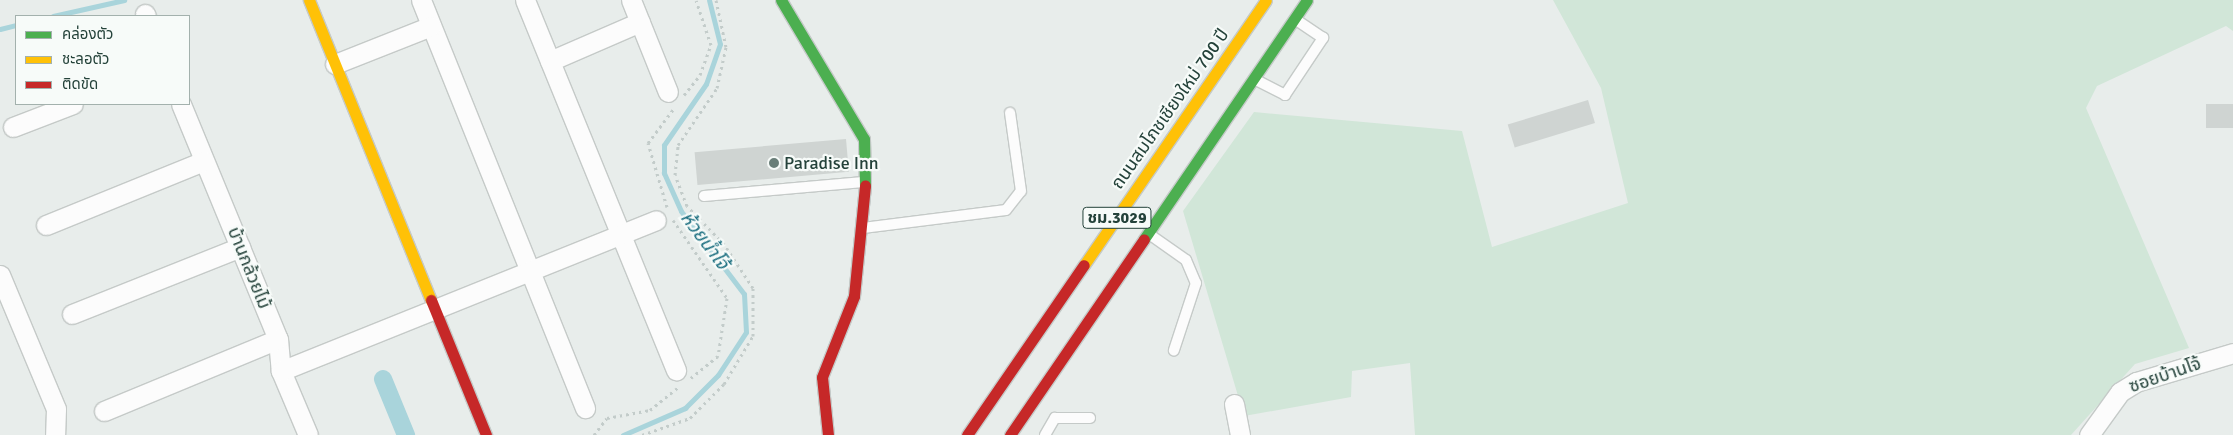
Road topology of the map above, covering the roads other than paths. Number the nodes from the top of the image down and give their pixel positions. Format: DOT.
graph roads {
  1 [pos="309,0"];
  2 [pos="421,0"];
  3 [pos="524,0"];
  4 [pos="631,0"];
  5 [pos="781,0"];
  6 [pos="1266,0"];
  7 [pos="1306,0"];
  8 [pos="1294,18"];
  9 [pos="640,22"];
  10 [pos="431,26"];
  11 [pos="550,61"];
  12 [pos="335,64"];
  13 [pos="1253,78"];
  14 [pos="668,92"];
  15 [pos="70,105"];
  16 [pos="181,105"];
  17 [pos="1010,114"];
  18 [pos="13,127"];
  19 [pos="204,161"];
  20 [pos="865,182"];
  21 [pos="704,196"];
  22 [pos="656,220"];
  23 [pos="46,225"];
  24 [pos="862,228"];
  25 [pos="1148,233"];
  26 [pos="621,234"];
  27 [pos="240,247"];
  28 [pos="530,271"];
  29 [pos="0,275"];
  30 [pos="434,309"];
  31 [pos="72,314"];
  32 [pos="278,339"];
  33 [pos="1174,350"];
  34 [pos="2233,353"];
  35 [pos="676,370"];
  36 [pos="281,371"];
  37 [pos="1234,404"];
  38 [pos="585,408"];
  39 [pos="104,411"];
  40 [pos="1090,418"];
  41 [pos="55,435"];
  42 [pos="308,435"];
  43 [pos="486,435"];
  44 [pos="828,435"];
  45 [pos="967,435"];
  46 [pos="1010,435"];
  47 [pos="1045,435"];
  48 [pos="1240,435"];
  49 [pos="2089,435"];
  1 -- 12 [label="main road"];
  2 -- 10 [label="street"];
  3 -- 11 [label="street"];
  4 -- 9 [label="street"];
  5 -- 20 [label="main road"];
  6 -- 45 [label="main road, ถนนสมโภชเชียงใหม่ 700 ปี / ชม.3029"];
  7 -- 8 [label="main road, ชม.3029"];
  8 -- 13 [label="main road, ชม.3029"];
  8 -- 13 [label="lane"];
  9 -- 11 [label="street"];
  9 -- 14 [label="street"];
  10 -- 12 [label="street"];
  10 -- 28 [label="street"];
  11 -- 26 [label="street"];
  12 -- 30 [label="main road"];
  13 -- 25 [label="main road, ชม.3029"];
  15 -- 18 [label="street"];
  16 -- 19 [label="street, บ้านกล้วยไม้"];
  17 -- 24 [label="lane"];
  19 -- 23 [label="street"];
  19 -- 27 [label="street, บ้านกล้วยไม้"];
  20 -- 21 [label="lane"];
  20 -- 24 [label="main road"];
  22 -- 26 [label="street"];
  24 -- 44 [label="main road"];
  25 -- 33 [label="lane"];
  25 -- 46 [label="main road, ชม.3029"];
  26 -- 28 [label="street"];
  26 -- 35 [label="street"];
  27 -- 31 [label="street"];
  27 -- 32 [label="street, บ้านกล้วยไม้"];
  28 -- 30 [label="street"];
  28 -- 38 [label="street"];
  29 -- 41 [label="street"];
  30 -- 36 [label="street"];
  30 -- 43 [label="main road"];
  32 -- 36 [label="street, บ้านกล้วยไม้"];
  32 -- 39 [label="street"];
  34 -- 49 [label="street, ซอยบ้านโจ้"];
  36 -- 42 [label="street, บ้านกล้วยไม้"];
  37 -- 48 [label="street"];
  40 -- 47 [label="lane"];
}
